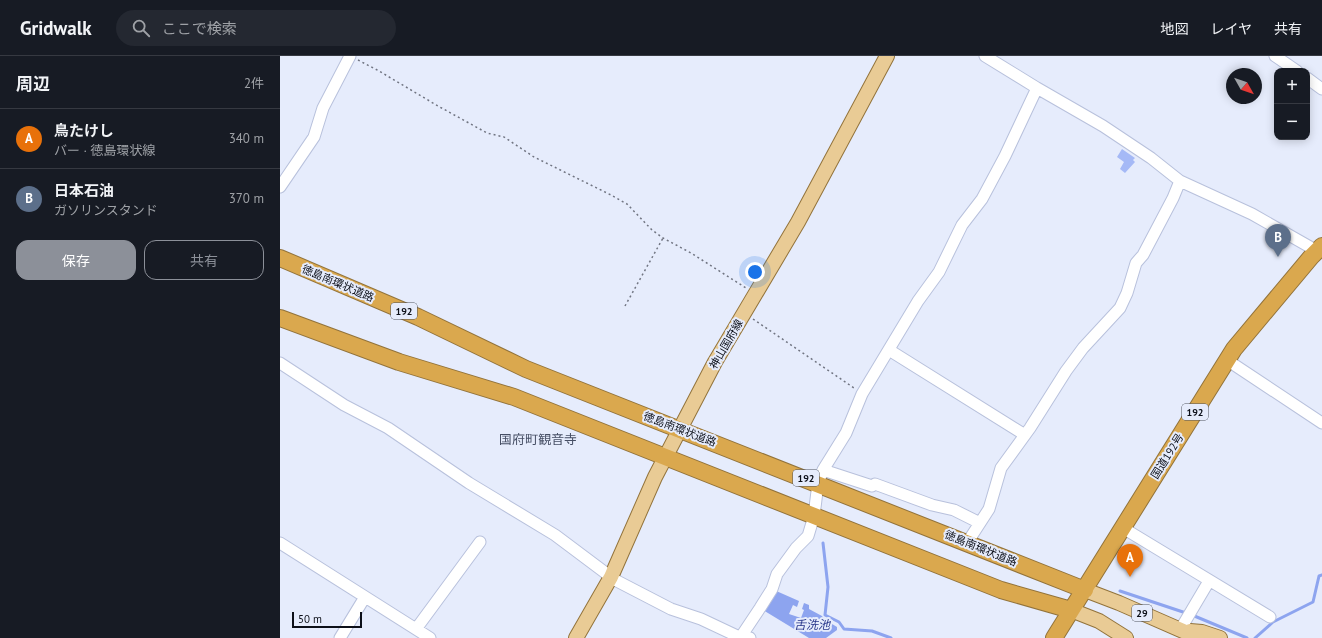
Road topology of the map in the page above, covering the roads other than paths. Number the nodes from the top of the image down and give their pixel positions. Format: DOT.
graph roads {
  1 [pos="350,56"];
  2 [pos="887,56"];
  3 [pos="985,56"];
  4 [pos="1275,56"];
  5 [pos="1293,68"];
  6 [pos="1310,80"];
  7 [pos="1037,88"];
  8 [pos="1322,89"];
  9 [pos="1180,182"];
  10 [pos="280,188"];
  11 [pos="1319,248"];
  12 [pos="280,258"];
  13 [pos="280,318"];
  14 [pos="889,350"];
  15 [pos="1227,360"];
  16 [pos="280,362"];
  17 [pos="1322,423"];
  18 [pos="680,430"];
  19 [pos="1025,436"];
  20 [pos="666,456"];
  21 [pos="820,476"];
  22 [pos="814,516"];
  23 [pos="980,523"];
  24 [pos="1123,528"];
  25 [pos="480,542"];
  26 [pos="280,543"];
  27 [pos="967,543"];
  28 [pos="612,577"];
  29 [pos="1209,581"];
  30 [pos="1085,590"];
  31 [pos="365,596"];
  32 [pos="1072,610"];
  33 [pos="1270,617"];
  34 [pos="416,629"];
  35 [pos="1180,630"];
  36 [pos="743,637"];
  37 [pos="340,638"];
  38 [pos="430,638"];
  39 [pos="576,638"];
  40 [pos="1054,638"];
  41 [pos="1126,638"];
  42 [pos="1199,638"];
  43 [pos="1220,638"];
  1 -- 10 [label="street"];
  2 -- 18 [label="main road, 神山国府線"];
  3 -- 7 [label="street"];
  4 -- 5 [label="street"];
  6 -- 8 [label="street"];
  7 -- 9 [label="street"];
  7 -- 14 [label="street"];
  9 -- 11 [label="street"];
  9 -- 19 [label="street"];
  11 -- 15 [label="highway, 国道192号 / 192"];
  12 -- 18 [label="highway, 徳島南環状道路 / 192"];
  13 -- 20 [label="highway"];
  14 -- 19 [label="street"];
  14 -- 21 [label="street"];
  15 -- 17 [label="street"];
  15 -- 24 [label="highway, 国道192号 / 192"];
  16 -- 28 [label="street"];
  18 -- 20 [label="main road, 神山国府線"];
  18 -- 21 [label="highway, 徳島南環状道路 / 192"];
  19 -- 23 [label="street"];
  20 -- 22 [label="highway"];
  20 -- 28 [label="main road, 神山国府線"];
  21 -- 22 [label="street"];
  21 -- 23 [label="street"];
  21 -- 27 [label="highway, 徳島南環状道路 / 192"];
  22 -- 32 [label="highway"];
  22 -- 36 [label="street"];
  23 -- 27 [label="street"];
  24 -- 29 [label="street"];
  24 -- 30 [label="highway, 国道192号 / 192"];
  25 -- 34 [label="street"];
  26 -- 31 [label="street"];
  27 -- 30 [label="highway, 徳島南環状道路 / 192"];
  28 -- 36 [label="street"];
  28 -- 39 [label="main road, 神山国府線"];
  29 -- 33 [label="street"];
  29 -- 35 [label="street"];
  30 -- 32 [label="highway, 国道192号 / 192"];
  30 -- 35 [label="main road, 29"];
  31 -- 34 [label="street"];
  31 -- 37 [label="street"];
  32 -- 40 [label="highway, 国道192号 / 192"];
  32 -- 41 [label="main road"];
  34 -- 38 [label="street"];
  35 -- 42 [label="main road, 29"];
  35 -- 43 [label="main road"];
}
